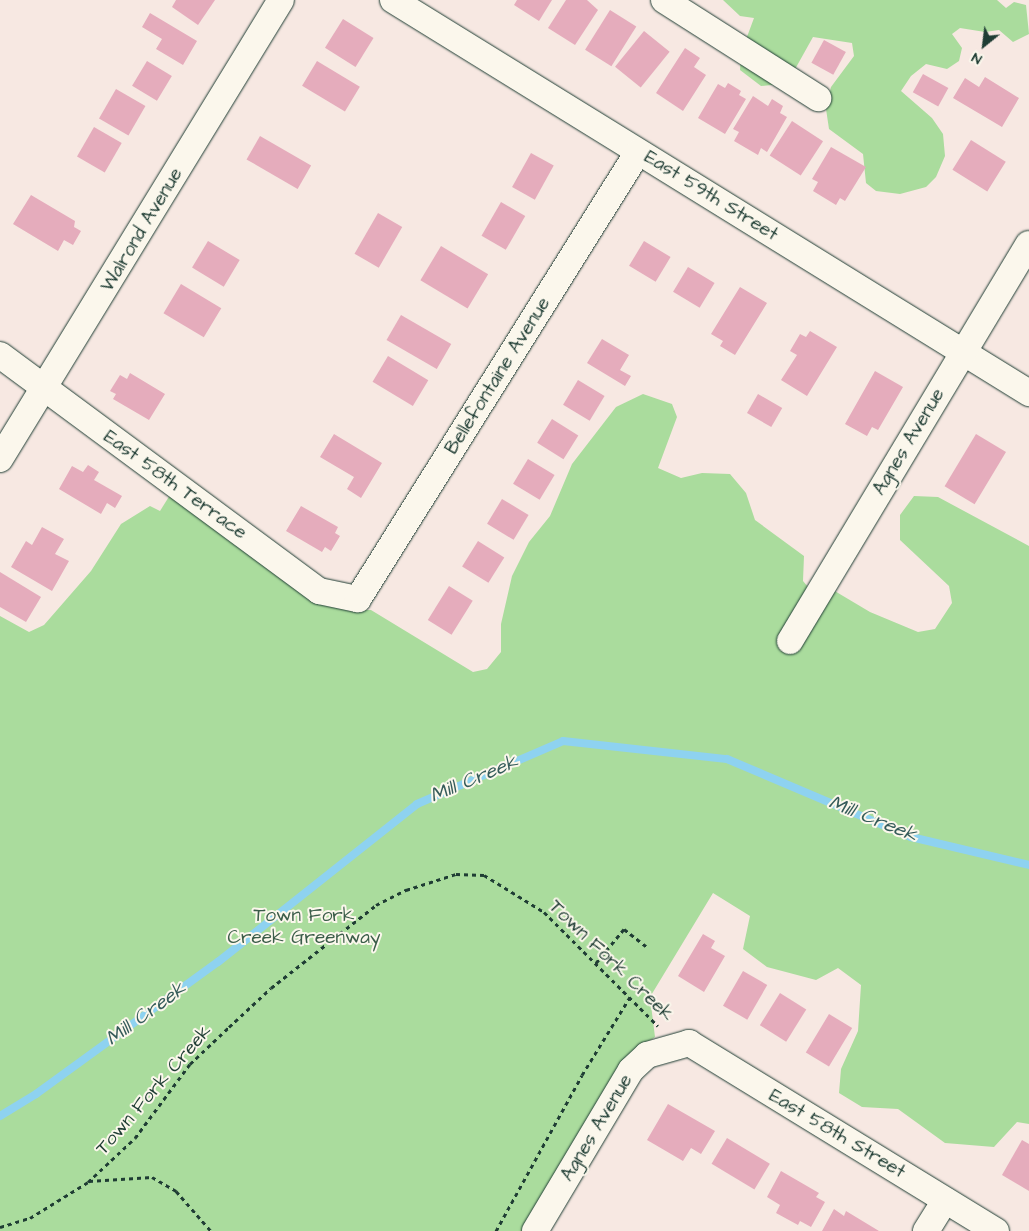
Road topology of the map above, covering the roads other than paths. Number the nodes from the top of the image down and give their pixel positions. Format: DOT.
graph roads {
  1 [pos="281,0"];
  2 [pos="393,0"];
  3 [pos="664,0"];
  4 [pos="818,98"];
  5 [pos="638,152"];
  6 [pos="1029,244"];
  7 [pos="963,352"];
  8 [pos="0,355"];
  9 [pos="44,389"];
  10 [pos="1029,392"];
  11 [pos="0,459"];
  12 [pos="358,599"];
  13 [pos="790,641"];
  14 [pos="677,1046"];
  15 [pos="945,1200"];
  16 [pos="535,1231"];
  17 [pos="926,1231"];
  18 [pos="996,1231"];
  1 -- 9 [label="street, Walrond Avenue"];
  2 -- 5 [label="street, East 59th Street"];
  3 -- 4 [label="street"];
  5 -- 7 [label="street, East 59th Street"];
  5 -- 12 [label="street, Bellefontaine Avenue"];
  6 -- 7 [label="street, Agnes Avenue"];
  7 -- 10 [label="street, East 59th Street"];
  7 -- 13 [label="street, Agnes Avenue"];
  8 -- 9 [label="street, East 58th Terrace"];
  9 -- 11 [label="street, Walrond Avenue"];
  9 -- 12 [label="street, East 58th Terrace"];
  14 -- 15 [label="street, East 58th Street"];
  14 -- 16 [label="street, Agnes Avenue"];
  15 -- 17 [label="street"];
  15 -- 18 [label="street, East 58th Street"];
}
